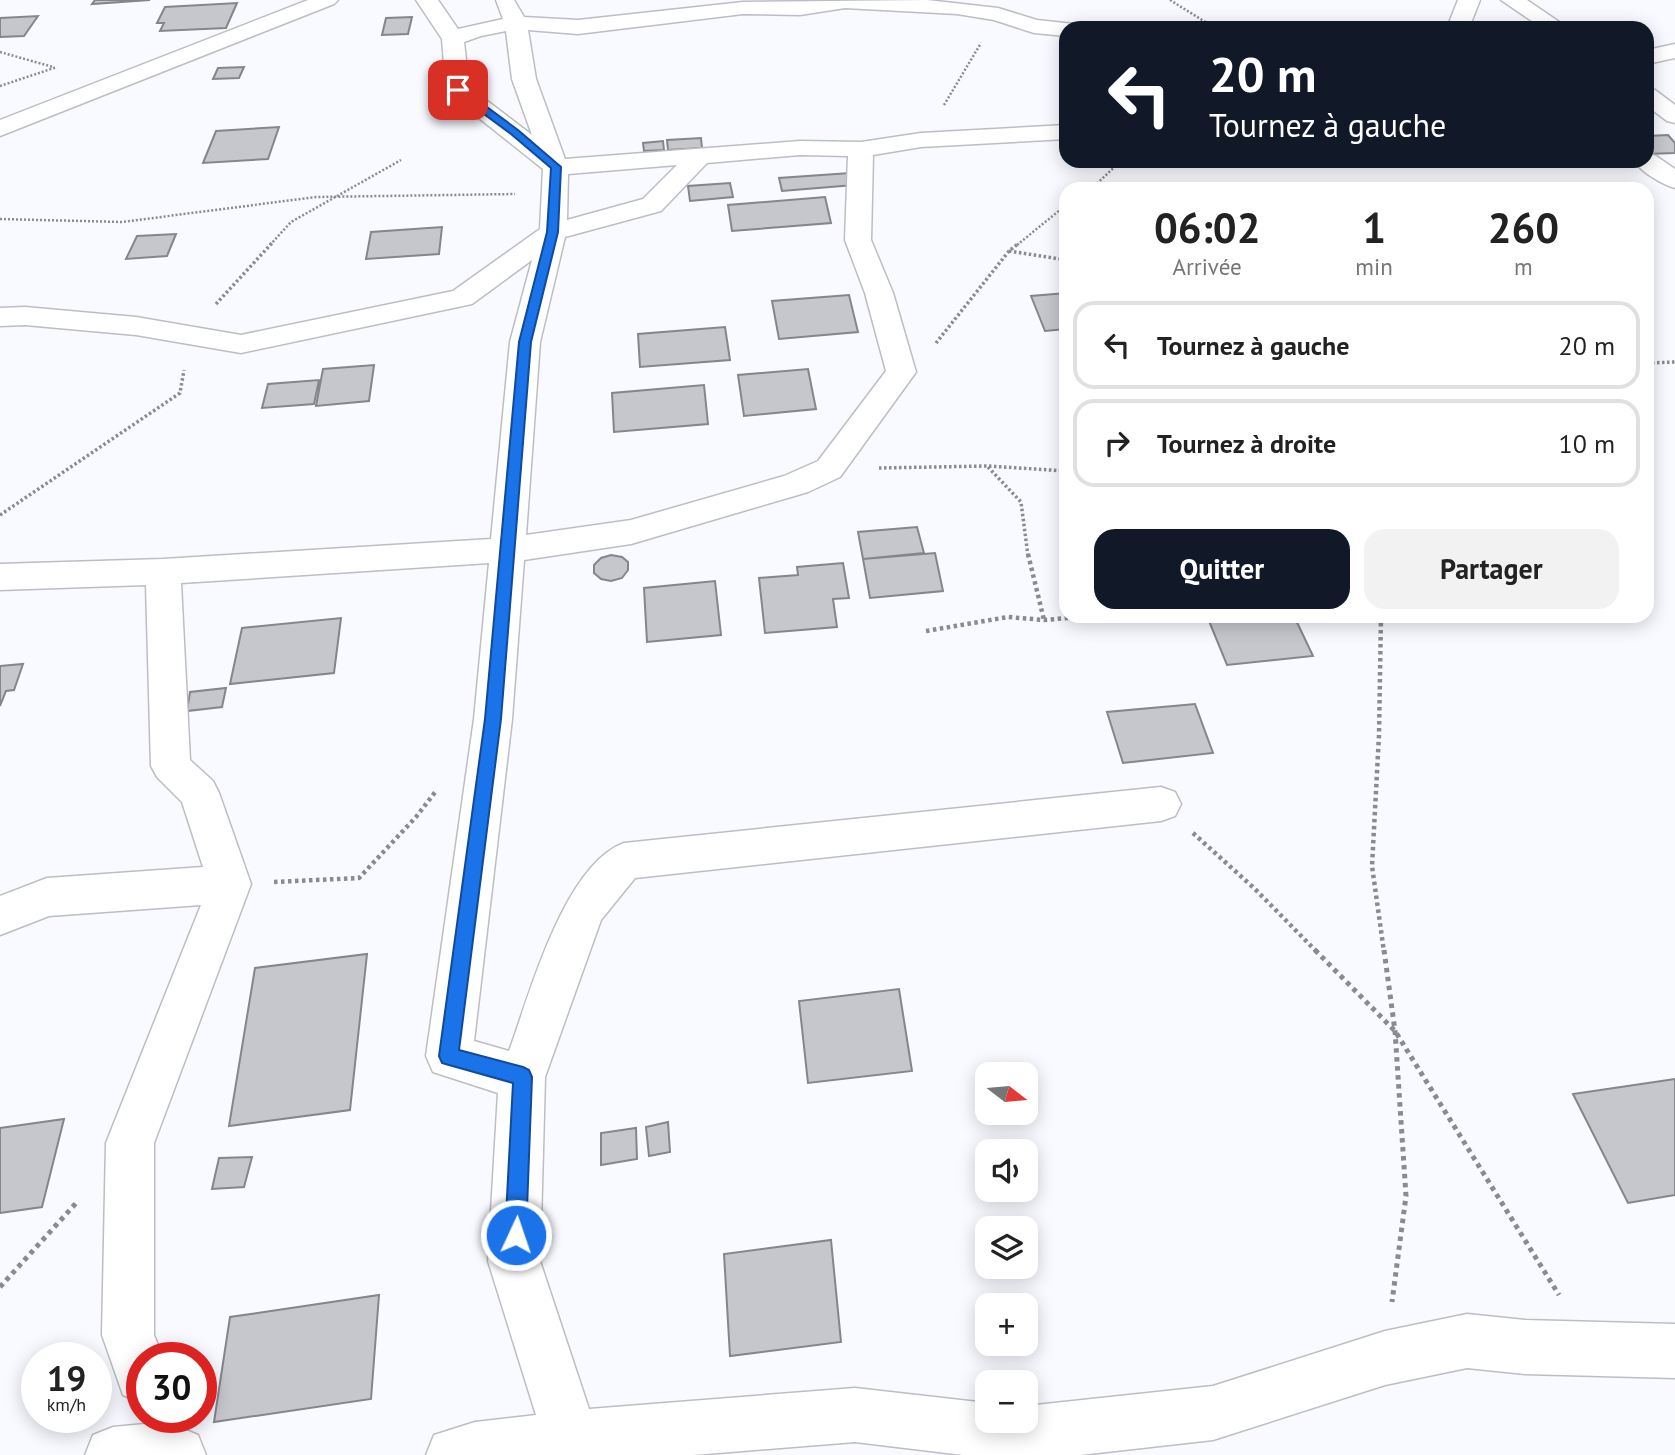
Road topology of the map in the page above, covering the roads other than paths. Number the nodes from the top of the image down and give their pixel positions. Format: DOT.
graph roads {
  1 [pos="327,0"];
  2 [pos="427,0"];
  3 [pos="504,0"];
  4 [pos="1469,0"];
  5 [pos="1512,0"];
  6 [pos="1461,21"];
  7 [pos="1546,21"];
  8 [pos="516,23"];
  9 [pos="1059,28"];
  10 [pos="453,39"];
  11 [pos="1675,51"];
  12 [pos="1654,56"];
  13 [pos="1654,100"];
  14 [pos="1675,116"];
  15 [pos="0,129"];
  16 [pos="1059,132"];
  17 [pos="860,149"];
  18 [pos="700,156"];
  19 [pos="1654,166"];
  20 [pos="1675,180"];
  21 [pos="555,182"];
  22 [pos="553,232"];
  23 [pos="0,317"];
  24 [pos="507,550"];
  25 [pos="163,572"];
  26 [pos="0,577"];
  27 [pos="1161,804"];
  28 [pos="230,884"];
  29 [pos="0,916"];
  30 [pos="523,1077"];
  31 [pos="130,1342"];
  32 [pos="1675,1351"];
  33 [pos="167,1441"];
  34 [pos="602,1442"];
  35 [pos="113,1455"];
  36 [pos="454,1455"];
  1 -- 15 [label="street"];
  2 -- 10 [label="street"];
  3 -- 8 [label="street"];
  4 -- 6 [label="street"];
  5 -- 7 [label="street"];
  8 -- 9 [label="street"];
  8 -- 10 [label="street"];
  8 -- 21 [label="street"];
  10 -- 21 [label="street"];
  11 -- 12 [label="street"];
  13 -- 14 [label="street"];
  16 -- 17 [label="street"];
  17 -- 18 [label="street"];
  17 -- 24 [label="street"];
  18 -- 21 [label="street"];
  18 -- 22 [label="street"];
  19 -- 20 [label="street"];
  21 -- 22 [label="street"];
  22 -- 23 [label="street"];
  22 -- 24 [label="street"];
  24 -- 25 [label="street"];
  24 -- 30 [label="street"];
  25 -- 26 [label="street"];
  25 -- 28 [label="street"];
  27 -- 30 [label="street"];
  28 -- 29 [label="street"];
  28 -- 31 [label="street"];
  30 -- 34 [label="street"];
  32 -- 34 [label="street"];
  33 -- 35 [label="street"];
  34 -- 36 [label="street"];
}
